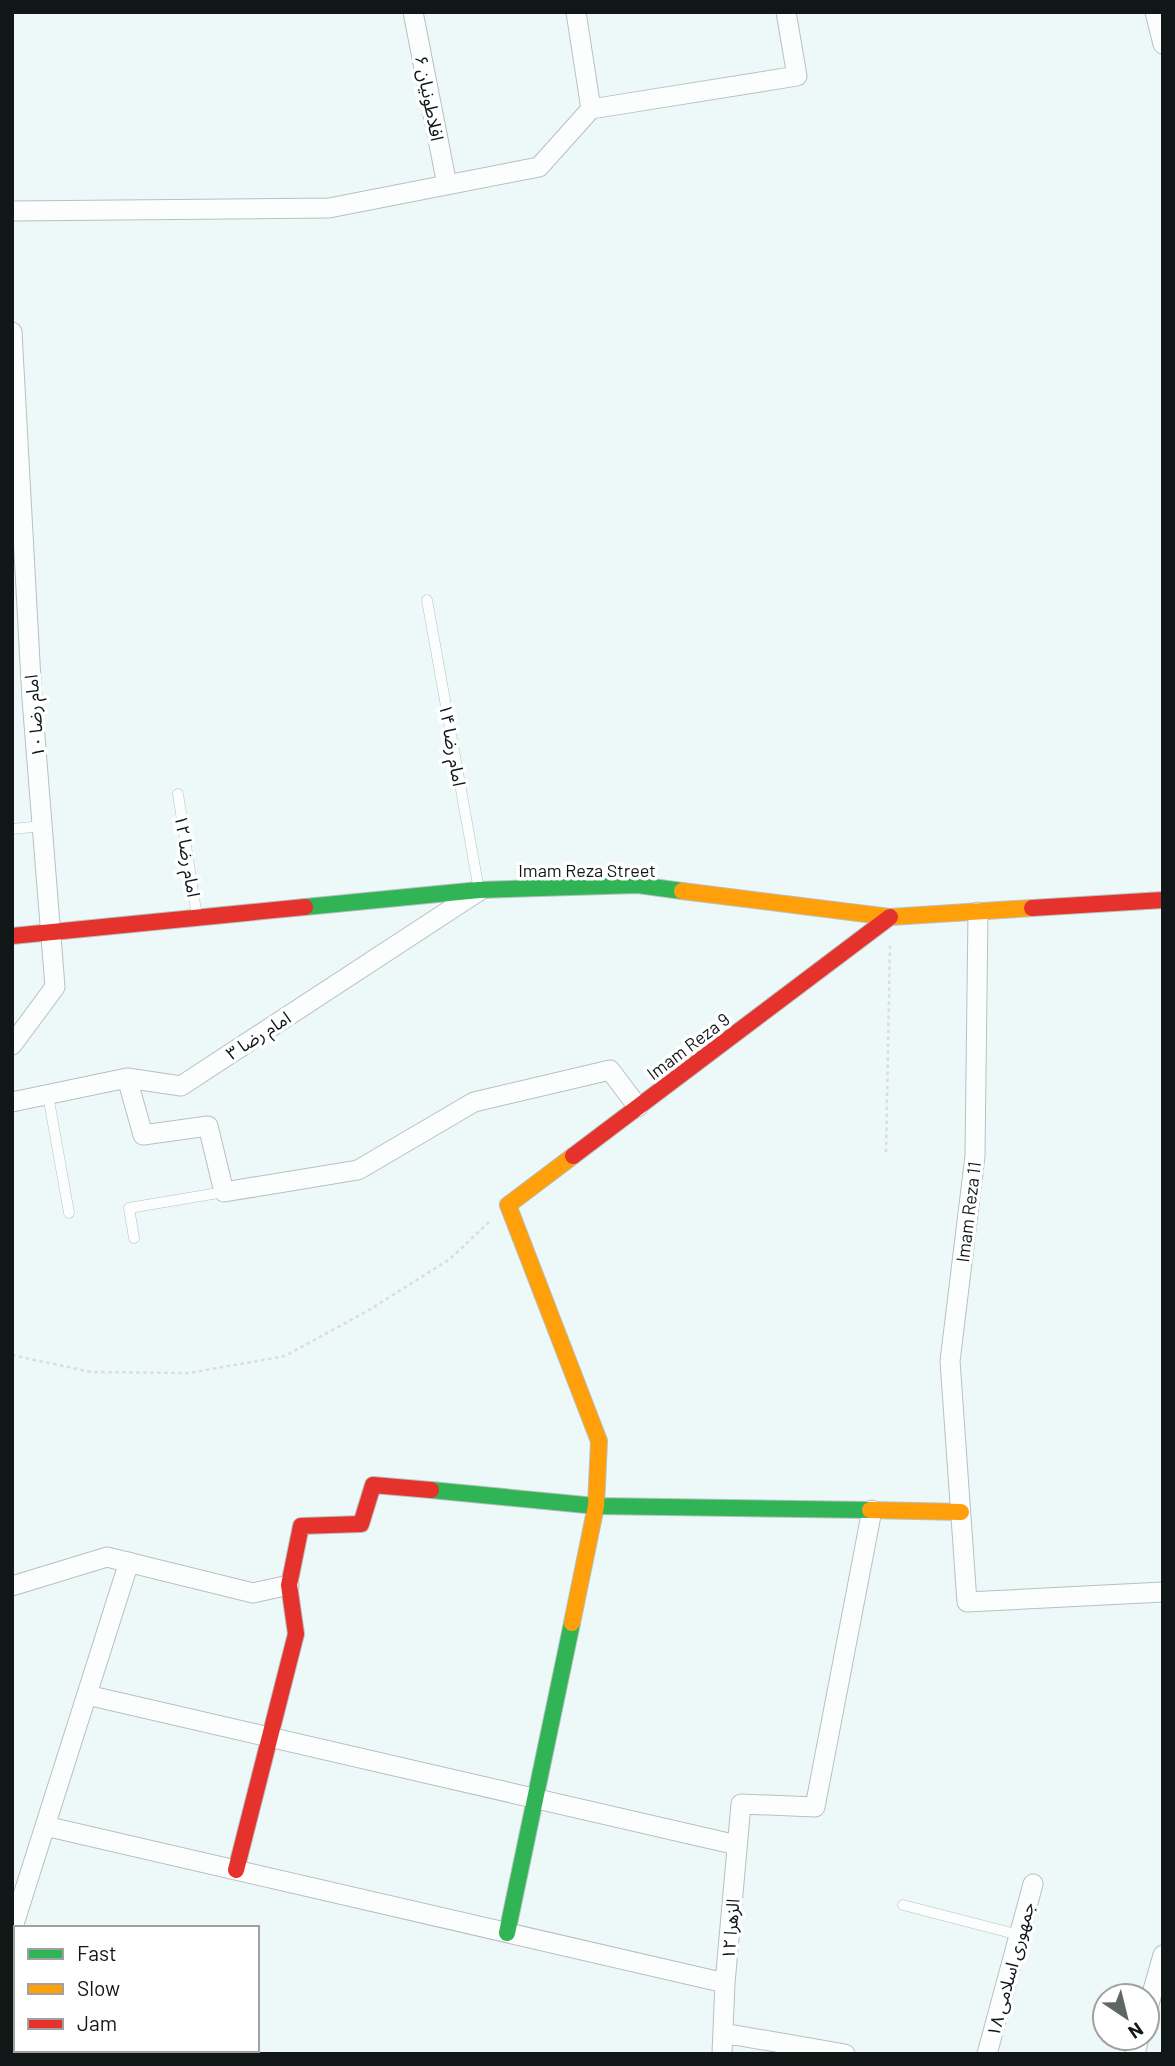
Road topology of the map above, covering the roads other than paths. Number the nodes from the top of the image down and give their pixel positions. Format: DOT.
graph roads {
  1 [pos="413,12"];
  2 [pos="576,12"];
  3 [pos="786,12"];
  4 [pos="1155,12"];
  5 [pos="1163,44"];
  6 [pos="591,109"];
  7 [pos="447,185"];
  8 [pos="12,211"];
  9 [pos="12,332"];
  10 [pos="15,425"];
  11 [pos="18,572"];
  12 [pos="427,600"];
  13 [pos="178,794"];
  14 [pos="44,827"];
  15 [pos="12,829"];
  16 [pos="479,890"];
  17 [pos="1163,900"];
  18 [pos="978,912"];
  19 [pos="197,917"];
  20 [pos="890,917"];
  21 [pos="51,931"];
  22 [pos="12,936"];
  23 [pos="12,1045"];
  24 [pos="127,1079"];
  25 [pos="48,1095"];
  26 [pos="12,1102"];
  27 [pos="638,1107"];
  28 [pos="224,1192"];
  29 [pos="69,1213"];
  30 [pos="134,1238"];
  31 [pos="596,1506"];
  32 [pos="872,1510"];
  33 [pos="961,1512"];
  34 [pos="130,1562"];
  35 [pos="12,1586"];
  36 [pos="289,1586"];
  37 [pos="1163,1592"];
  38 [pos="87,1695"];
  39 [pos="270,1737"];
  40 [pos="535,1799"];
  41 [pos="45,1826"];
  42 [pos="737,1845"];
  43 [pos="236,1870"];
  44 [pos="1033,1884"];
  45 [pos="902,1905"];
  46 [pos="12,1930"];
  47 [pos="507,1933"];
  48 [pos="1019,1936"];
  49 [pos="1163,1955"];
  50 [pos="1155,1982"];
  51 [pos="725,1983"];
  52 [pos="723,2033"];
  53 [pos="722,2054"];
  54 [pos="845,2054"];
  55 [pos="987,2054"];
  1 -- 7 [label="street, افلاطونیان ۶"];
  2 -- 6 [label="street"];
  3 -- 6 [label="street"];
  4 -- 5 [label="street"];
  6 -- 7 [label="street"];
  7 -- 8 [label="street"];
  9 -- 10 [label="street, امام رضا ۱۰"];
  10 -- 11 [label="street, امام رضا ۱۰"];
  11 -- 14 [label="street, امام رضا ۱۰"];
  12 -- 16 [label="lane, امام رضا ۱۴"];
  13 -- 19 [label="lane, امام رضا ۱۲"];
  14 -- 15 [label="lane"];
  14 -- 21 [label="street, امام رضا ۱۰"];
  16 -- 19 [label="street, Imam Reza Street"];
  16 -- 20 [label="street, Imam Reza Street"];
  16 -- 24 [label="street, امام رضا ۳"];
  17 -- 18 [label="street, Imam Reza Street"];
  18 -- 20 [label="street, Imam Reza Street"];
  18 -- 33 [label="street, Imam Reza 11"];
  19 -- 21 [label="street, Imam Reza Street"];
  20 -- 27 [label="street, Imam Reza 9"];
  21 -- 22 [label="street, Imam Reza Street"];
  21 -- 23 [label="street, امام رضا ۱۰"];
  24 -- 25 [label="street, امام رضا ۳"];
  24 -- 28 [label="street"];
  25 -- 26 [label="street, امام رضا ۳"];
  25 -- 29 [label="lane"];
  27 -- 28 [label="street"];
  27 -- 31 [label="street, Imam Reza 9"];
  28 -- 30 [label="lane"];
  31 -- 32 [label="street"];
  31 -- 36 [label="street"];
  31 -- 40 [label="street"];
  32 -- 33 [label="street"];
  32 -- 42 [label="street, الزهرا ۱۲"];
  33 -- 37 [label="street, Imam Reza 11"];
  34 -- 35 [label="street"];
  34 -- 36 [label="street"];
  34 -- 38 [label="street"];
  36 -- 39 [label="street"];
  38 -- 39 [label="street"];
  38 -- 41 [label="street"];
  39 -- 40 [label="street"];
  39 -- 43 [label="street"];
  40 -- 42 [label="street"];
  40 -- 47 [label="street"];
  41 -- 43 [label="street"];
  41 -- 46 [label="street"];
  42 -- 51 [label="street, الزهرا ۱۲"];
  43 -- 47 [label="street"];
  44 -- 48 [label="street, جمهوری اسلامی ۱۸"];
  45 -- 48 [label="lane"];
  47 -- 51 [label="street"];
  48 -- 55 [label="street, جمهوری اسلامی ۱۸"];
  49 -- 50 [label="street"];
  51 -- 52 [label="street, الزهرا ۱۲"];
  52 -- 53 [label="street, الزهرا ۱۲"];
  52 -- 54 [label="street"];
}
